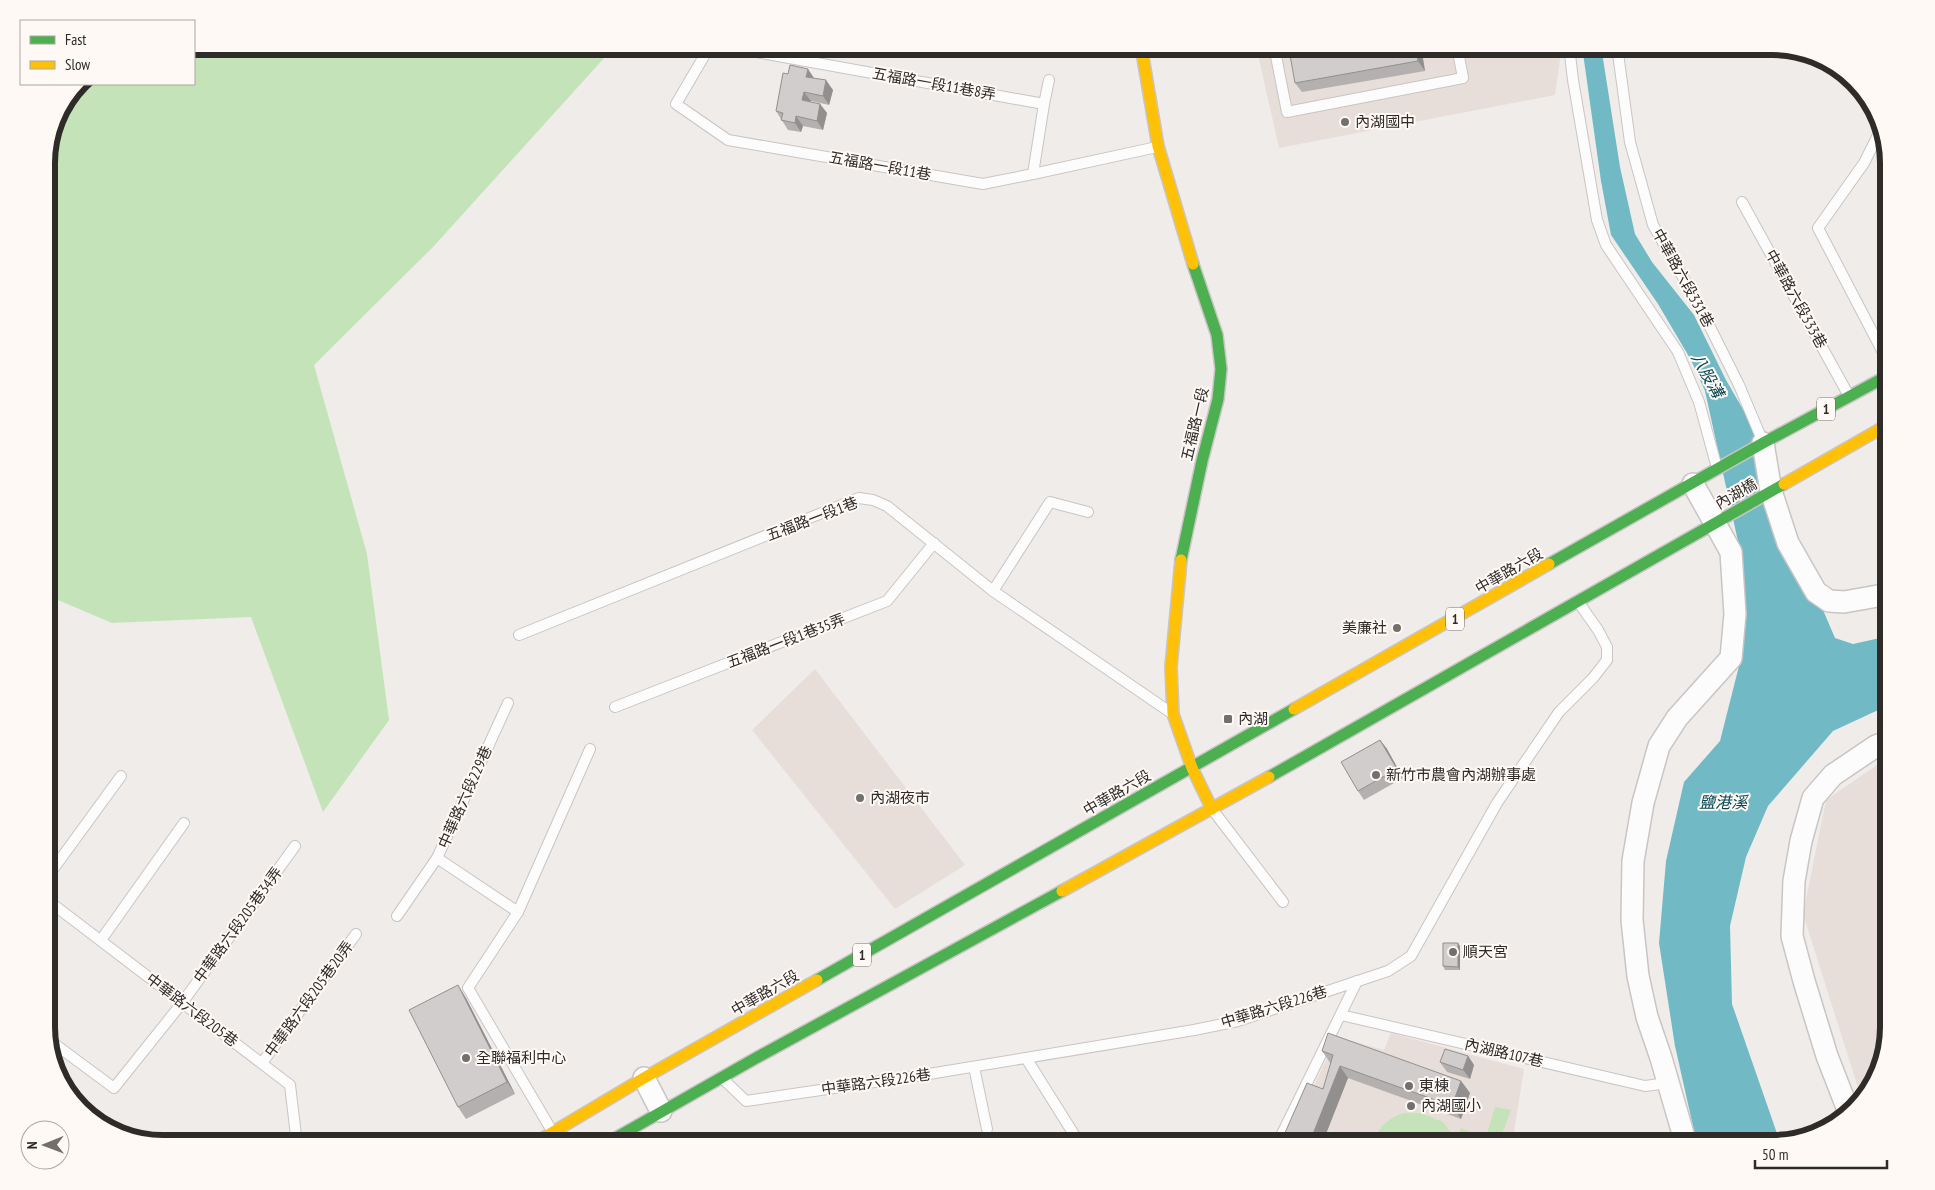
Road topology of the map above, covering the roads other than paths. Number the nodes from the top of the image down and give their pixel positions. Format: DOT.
graph roads {
  1 [pos="705,55"];
  2 [pos="773,55"];
  3 [pos="1143,55"];
  4 [pos="1276,55"];
  5 [pos="1459,55"];
  6 [pos="1570,55"];
  7 [pos="1618,55"];
  8 [pos="1049,80"];
  9 [pos="1044,104"];
  10 [pos="1876,137"];
  11 [pos="1158,146"];
  12 [pos="1034,174"];
  13 [pos="1742,202"];
  14 [pos="1880,347"];
  15 [pos="1880,380"];
  16 [pos="1850,396"];
  17 [pos="1880,429"];
  18 [pos="1763,443"];
  19 [pos="1718,470"];
  20 [pos="1693,484"];
  21 [pos="1772,491"];
  22 [pos="1088,512"];
  23 [pos="1715,523"];
  24 [pos="934,543"];
  25 [pos="992,590"];
  26 [pos="1880,596"];
  27 [pos="1578,602"];
  28 [pos="520,635"];
  29 [pos="508,703"];
  30 [pos="615,707"];
  31 [pos="1173,714"];
  32 [pos="1880,744"];
  33 [pos="590,749"];
  34 [pos="1192,768"];
  35 [pos="121,776"];
  36 [pos="1212,809"];
  37 [pos="184,823"];
  38 [pos="295,846"];
  39 [pos="437,858"];
  40 [pos="55,868"];
  41 [pos="1283,902"];
  42 [pos="55,906"];
  43 [pos="518,912"];
  44 [pos="397,916"];
  45 [pos="356,934"];
  46 [pos="100,940"];
  47 [pos="1357,981"];
  48 [pos="182,1003"];
  49 [pos="1340,1015"];
  50 [pos="57,1045"];
  51 [pos="1026,1058"];
  52 [pos="262,1063"];
  53 [pos="974,1066"];
  54 [pos="722,1077"];
  55 [pos="644,1078"];
  56 [pos="1668,1083"];
  57 [pos="1846,1105"];
  58 [pos="661,1111"];
  59 [pos="987,1129"];
  60 [pos="552,1132"];
  61 [pos="296,1135"];
  62 [pos="547,1135"];
  63 [pos="627,1135"];
  64 [pos="1074,1135"];
  65 [pos="1281,1135"];
  66 [pos="1683,1135"];
  1 -- 12 [label="lane, 五福路一段11巷"];
  2 -- 9 [label="lane, 五福路一段11巷8弄"];
  3 -- 11 [label="main road, 五福路一段"];
  4 -- 5 [label="lane"];
  6 -- 19 [label="lane"];
  7 -- 18 [label="lane, 中華路六段331巷"];
  8 -- 9 [label="lane"];
  9 -- 12 [label="lane"];
  10 -- 14 [label="lane"];
  11 -- 12 [label="lane, 五福路一段11巷"];
  11 -- 31 [label="main road, 五福路一段"];
  13 -- 16 [label="lane, 中華路六段333巷"];
  15 -- 16 [label="main road, 1"];
  16 -- 18 [label="main road, 1"];
  17 -- 21 [label="main road"];
  18 -- 19 [label="main road, 內湖橋 / 1"];
  18 -- 21 [label="street"];
  19 -- 20 [label="main road, 中華路六段 / 1"];
  20 -- 23 [label="street"];
  20 -- 34 [label="main road, 中華路六段 / 1"];
  21 -- 23 [label="main road, 內湖橋"];
  21 -- 26 [label="street"];
  22 -- 25 [label="lane"];
  23 -- 27 [label="main road"];
  23 -- 56 [label="street"];
  24 -- 25 [label="lane, 五福路一段1巷"];
  24 -- 28 [label="lane, 五福路一段1巷"];
  24 -- 30 [label="lane, 五福路一段1巷35弄"];
  25 -- 31 [label="lane, 五福路一段1巷"];
  27 -- 36 [label="main road"];
  27 -- 47 [label="lane, 中華路六段226巷"];
  29 -- 39 [label="lane, 中華路六段229巷"];
  31 -- 34 [label="main road, 五福路一段"];
  32 -- 57 [label="street"];
  33 -- 43 [label="lane"];
  34 -- 36 [label="main road, 五福路一段"];
  34 -- 55 [label="main road, 中華路六段 / 1"];
  35 -- 40 [label="lane"];
  36 -- 41 [label="lane"];
  36 -- 54 [label="main road"];
  37 -- 46 [label="lane"];
  38 -- 48 [label="lane, 中華路六段205巷34弄"];
  39 -- 43 [label="lane, 中華路六段229巷"];
  39 -- 44 [label="lane"];
  42 -- 46 [label="lane, 中華路六段205巷"];
  43 -- 60 [label="lane"];
  45 -- 52 [label="lane, 中華路六段205巷20弄"];
  46 -- 48 [label="lane, 中華路六段205巷"];
  47 -- 49 [label="lane"];
  47 -- 51 [label="lane, 中華路六段226巷"];
  48 -- 50 [label="lane, 中華路六段205巷34弄"];
  48 -- 52 [label="lane, 中華路六段205巷"];
  49 -- 56 [label="lane, 內湖路107巷"];
  49 -- 65 [label="lane"];
  51 -- 53 [label="lane, 中華路六段226巷"];
  51 -- 64 [label="lane"];
  52 -- 61 [label="lane, 中華路六段205巷"];
  53 -- 54 [label="lane, 中華路六段226巷"];
  53 -- 59 [label="lane"];
  54 -- 58 [label="main road"];
  55 -- 58 [label="street"];
  55 -- 60 [label="main road, 中華路六段 / 1"];
  56 -- 66 [label="street"];
  58 -- 63 [label="main road"];
  60 -- 62 [label="main road, 中華路六段 / 1"];
}
